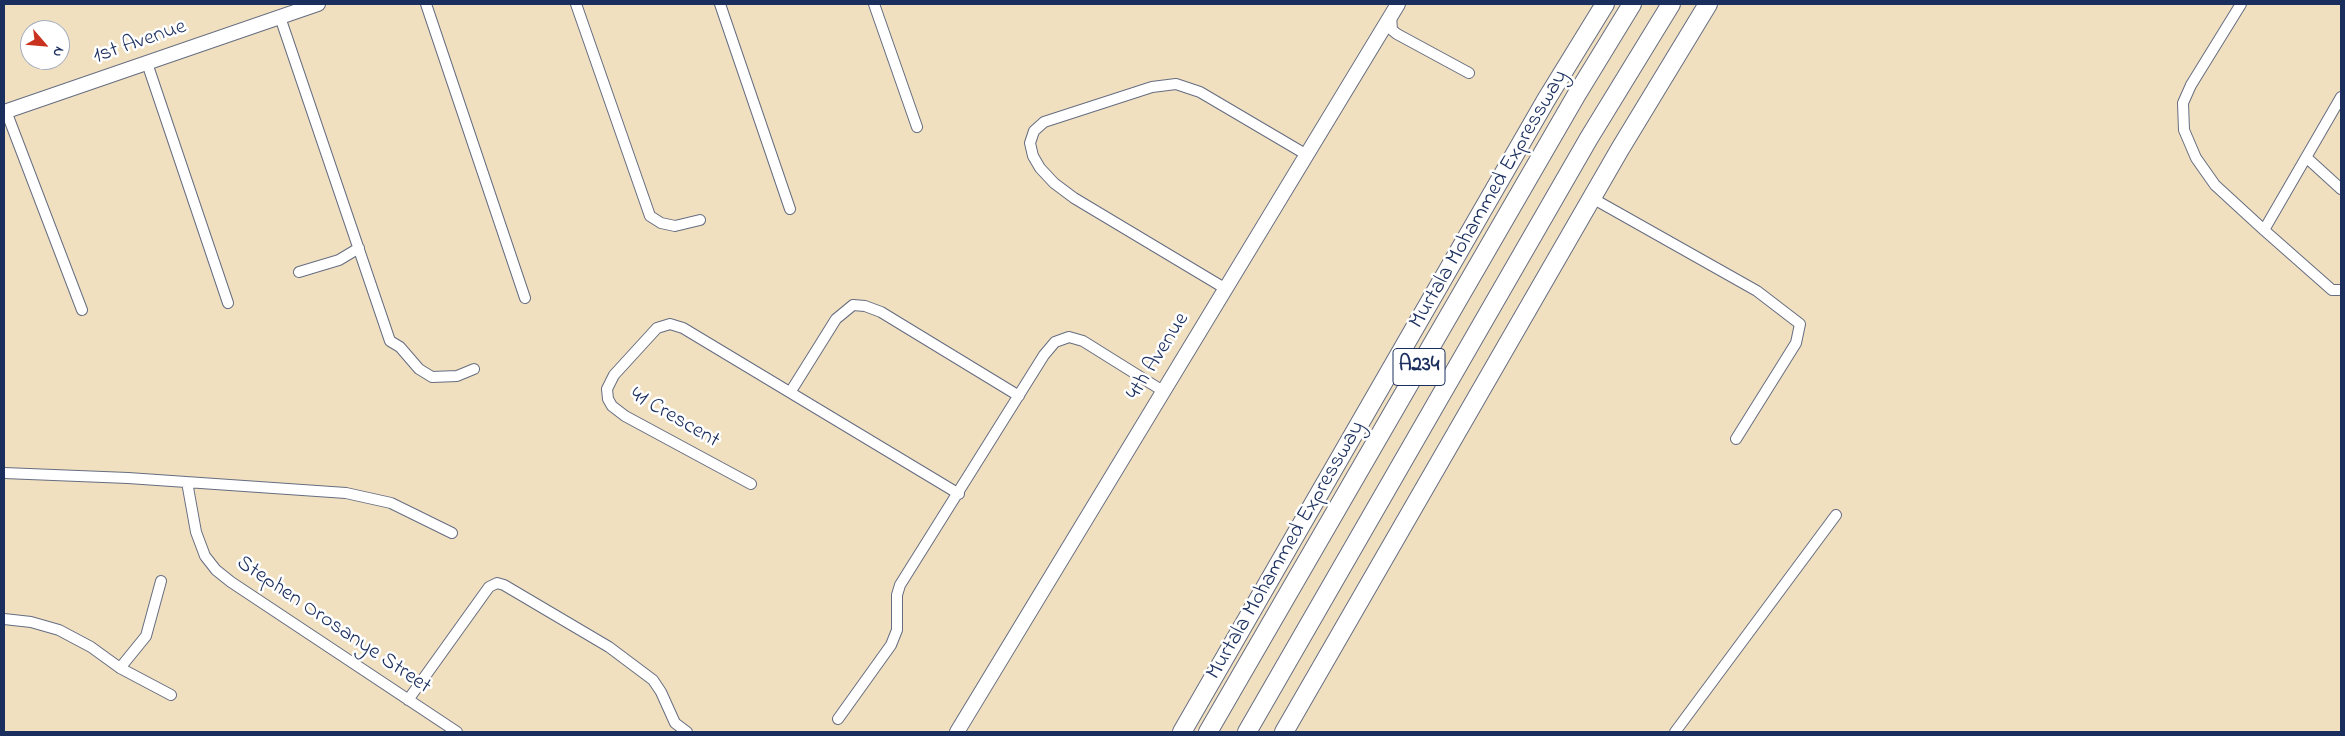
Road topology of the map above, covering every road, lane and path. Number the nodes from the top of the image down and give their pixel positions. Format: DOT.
graph roads {
  1 [pos="318,4"];
  2 [pos="426,4"];
  3 [pos="576,4"];
  4 [pos="720,4"];
  5 [pos="874,4"];
  6 [pos="1398,4"];
  7 [pos="1605,4"];
  8 [pos="1632,4"];
  9 [pos="1671,4"];
  10 [pos="1708,4"];
  11 [pos="2241,4"];
  12 [pos="1391,16"];
  13 [pos="280,17"];
  14 [pos="147,63"];
  15 [pos="1469,73"];
  16 [pos="2341,97"];
  17 [pos="5,111"];
  18 [pos="917,127"];
  19 [pos="1307,155"];
  20 [pos="2307,158"];
  21 [pos="2341,189"];
  22 [pos="1592,198"];
  23 [pos="790,209"];
  24 [pos="700,220"];
  25 [pos="2264,230"];
  26 [pos="359,248"];
  27 [pos="300,272"];
  28 [pos="1226,288"];
  29 [pos="2341,290"];
  30 [pos="525,298"];
  31 [pos="228,303"];
  32 [pos="82,310"];
  33 [pos="474,368"];
  34 [pos="791,391"];
  35 [pos="1163,391"];
  36 [pos="1019,396"];
  37 [pos="1736,439"];
  38 [pos="4,473"];
  39 [pos="187,482"];
  40 [pos="751,484"];
  41 [pos="959,494"];
  42 [pos="1836,515"];
  43 [pos="452,532"];
  44 [pos="161,580"];
  45 [pos="4,619"];
  46 [pos="120,668"];
  47 [pos="1236,682"];
  48 [pos="1269,694"];
  49 [pos="171,695"];
  50 [pos="408,700"];
  51 [pos="838,719"];
  52 [pos="457,732"];
  53 [pos="687,732"];
  54 [pos="957,732"];
  55 [pos="1182,732"];
  56 [pos="1196,732"];
  57 [pos="1208,732"];
  58 [pos="1247,732"];
  59 [pos="1256,732"];
  60 [pos="1284,732"];
  61 [pos="1675,732"];
  1 -- 13 [label="street, 1st Avenue"];
  2 -- 30 [label="street"];
  3 -- 24 [label="street"];
  4 -- 23 [label="street"];
  5 -- 18 [label="street"];
  6 -- 12 [label="street, 4th Avenue"];
  7 -- 55 [label="highway, Murtala Mohammed Expressway"];
  8 -- 47 [label="highway, Murtala Mohammed Expressway / A234"];
  9 -- 48 [label="highway, A234"];
  10 -- 22 [label="highway"];
  11 -- 25 [label="street"];
  12 -- 15 [label="street"];
  12 -- 19 [label="street, 4th Avenue"];
  13 -- 14 [label="street, 1st Avenue"];
  13 -- 26 [label="street"];
  14 -- 17 [label="street, 1st Avenue"];
  14 -- 31 [label="street"];
  16 -- 20 [label="street"];
  17 -- 32 [label="street"];
  19 -- 28 [label="street, 4th Avenue"];
  19 -- 28 [label="street"];
  20 -- 21 [label="street"];
  20 -- 25 [label="street"];
  22 -- 37 [label="street"];
  22 -- 60 [label="highway"];
  25 -- 29 [label="street"];
  26 -- 27 [label="street"];
  26 -- 33 [label="street"];
  28 -- 35 [label="street, 4th Avenue"];
  34 -- 36 [label="street"];
  34 -- 40 [label="street, 41 Crescent"];
  34 -- 41 [label="street, 41 Crescent"];
  35 -- 36 [label="street"];
  35 -- 54 [label="street, 4th Avenue"];
  36 -- 41 [label="street"];
  38 -- 39 [label="street"];
  39 -- 43 [label="street"];
  39 -- 50 [label="street, Stephen Orosanye Street"];
  41 -- 51 [label="street"];
  42 -- 61 [label="street"];
  44 -- 46 [label="street"];
  45 -- 46 [label="street"];
  46 -- 49 [label="street"];
  47 -- 56 [label="highway"];
  47 -- 57 [label="highway, Murtala Mohammed Expressway / A234"];
  48 -- 58 [label="highway, A234"];
  48 -- 59 [label="highway"];
  50 -- 52 [label="street, Stephen Orosanye Street"];
  50 -- 53 [label="street"];
}
